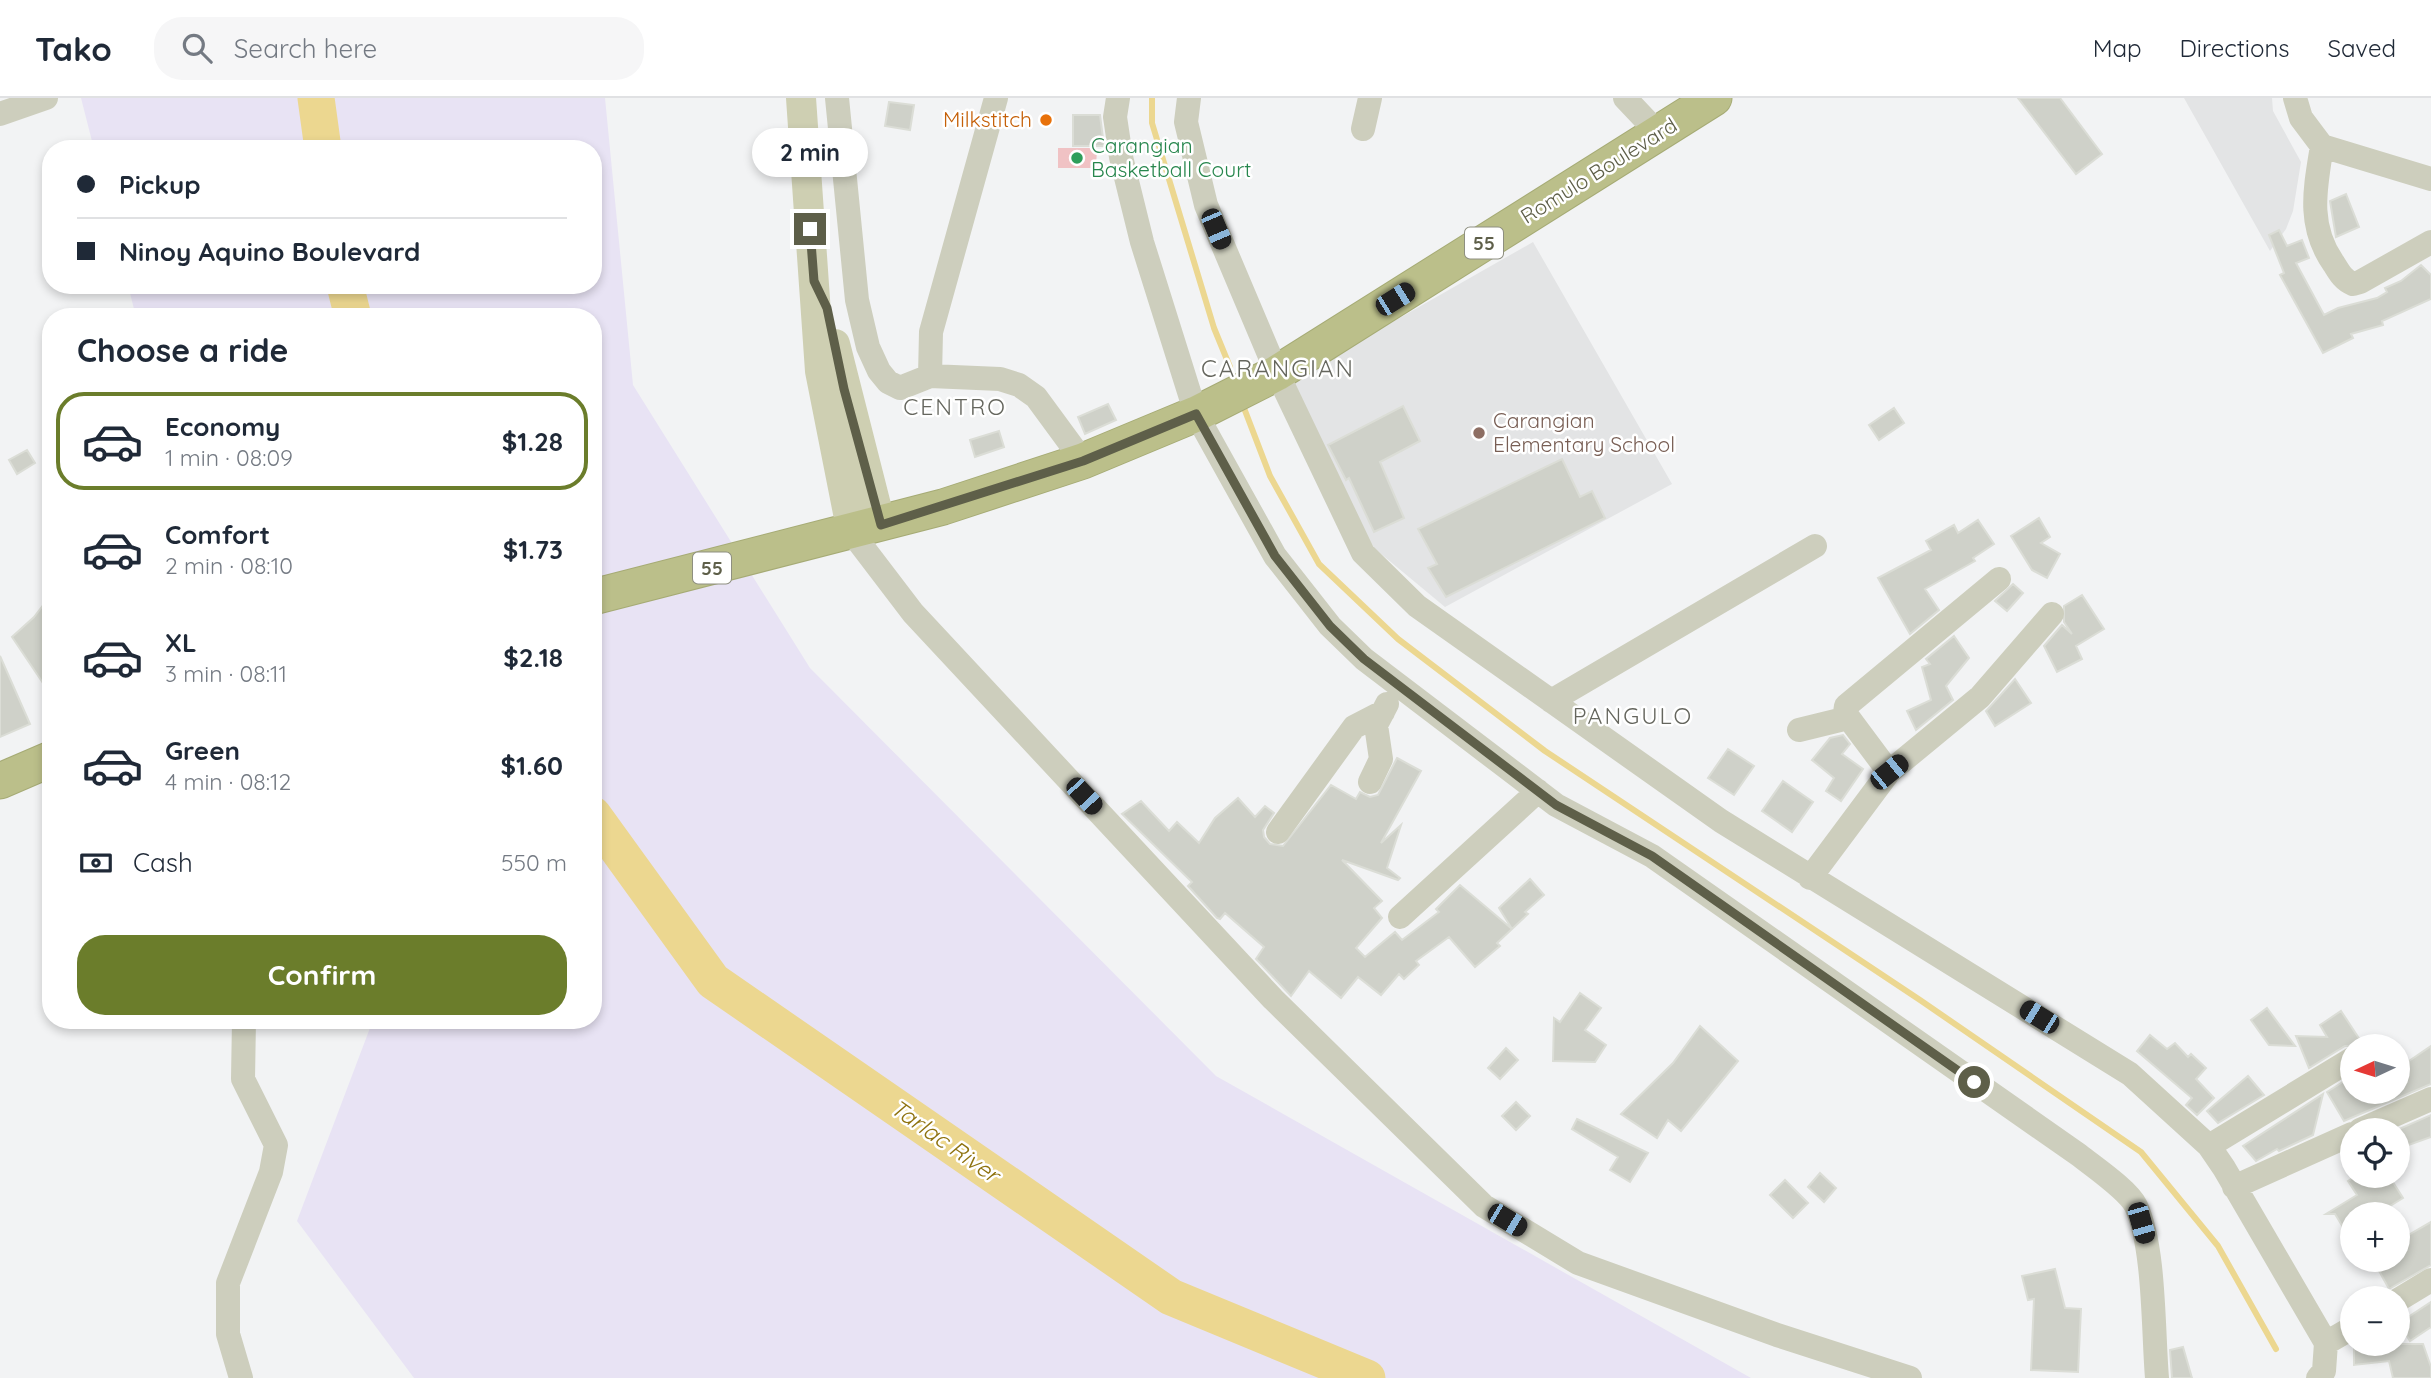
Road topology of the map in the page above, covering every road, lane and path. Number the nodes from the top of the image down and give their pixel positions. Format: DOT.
graph roads {
  1 [pos="46,98"];
  2 [pos="801,98"];
  3 [pos="837,98"];
  4 [pos="996,98"];
  5 [pos="1118,98"];
  6 [pos="1189,98"];
  7 [pos="1370,98"];
  8 [pos="1625,98"];
  9 [pos="1714,98"];
  10 [pos="2295,98"];
  11 [pos="0,114"];
  12 [pos="1363,129"];
  13 [pos="1659,134"];
  14 [pos="2322,146"];
  15 [pos="2431,179"];
  16 [pos="2431,242"];
  17 [pos="1277,373"];
  18 [pos="930,376"];
  19 [pos="1196,414"];
  20 [pos="1083,461"];
  21 [pos="854,532"];
  22 [pos="1815,546"];
  23 [pos="1999,579"];
  24 [pos="602,595"];
  25 [pos="2052,614"];
  26 [pos="1398,685"];
  27 [pos="1551,701"];
  28 [pos="1383,712"];
  29 [pos="1848,718"];
  30 [pos="1799,730"];
  31 [pos="42,763"];
  32 [pos="1889,772"];
  33 [pos="0,781"];
  34 [pos="1370,782"];
  35 [pos="1538,791"];
  36 [pos="1278,832"];
  37 [pos="1810,878"];
  38 [pos="1399,917"];
  39 [pos="244,1029"];
  40 [pos="2340,1066"];
  41 [pos="2431,1099"];
  42 [pos="2387,1118"];
  43 [pos="2340,1139"];
  44 [pos="2209,1146"];
  45 [pos="2234,1187"];
  46 [pos="2431,1280"];
  47 [pos="2410,1293"];
  48 [pos="2340,1335"];
  49 [pos="2326,1343"];
  50 [pos="241,1378"];
  51 [pos="1910,1378"];
  52 [pos="2157,1378"];
  53 [pos="2318,1378"];
  1 -- 11 [label="street"];
  2 -- 21 [label="main road"];
  3 -- 18 [label="street"];
  4 -- 18 [label="street"];
  5 -- 19 [label="street"];
  6 -- 17 [label="street"];
  7 -- 12 [label="street"];
  8 -- 13 [label="street"];
  9 -- 13 [label="highway, Romulo Boulevard / 55"];
  10 -- 14 [label="street"];
  13 -- 17 [label="highway, Romulo Boulevard / 55"];
  14 -- 15 [label="street"];
  14 -- 16 [label="street"];
  17 -- 19 [label="highway, Romulo Boulevard / 55"];
  17 -- 27 [label="street"];
  18 -- 20 [label="street"];
  19 -- 20 [label="highway, Romulo Boulevard / 55"];
  19 -- 26 [label="street"];
  20 -- 21 [label="highway, Romulo Boulevard / 55"];
  21 -- 24 [label="highway, Romulo Boulevard / 55"];
  21 -- 51 [label="street"];
  22 -- 27 [label="street"];
  23 -- 29 [label="street"];
  25 -- 32 [label="street"];
  26 -- 28 [label="street"];
  26 -- 35 [label="street"];
  27 -- 37 [label="street"];
  28 -- 34 [label="street"];
  28 -- 36 [label="street"];
  29 -- 30 [label="street"];
  29 -- 32 [label="street"];
  31 -- 33 [label="highway"];
  32 -- 37 [label="street"];
  35 -- 38 [label="street"];
  35 -- 52 [label="street"];
  37 -- 44 [label="street"];
  39 -- 50 [label="street"];
  40 -- 44 [label="street"];
  41 -- 42 [label="street"];
  43 -- 45 [label="street"];
  44 -- 45 [label="street"];
  45 -- 49 [label="street"];
  46 -- 47 [label="street"];
  48 -- 49 [label="street"];
  49 -- 53 [label="street"];
}
